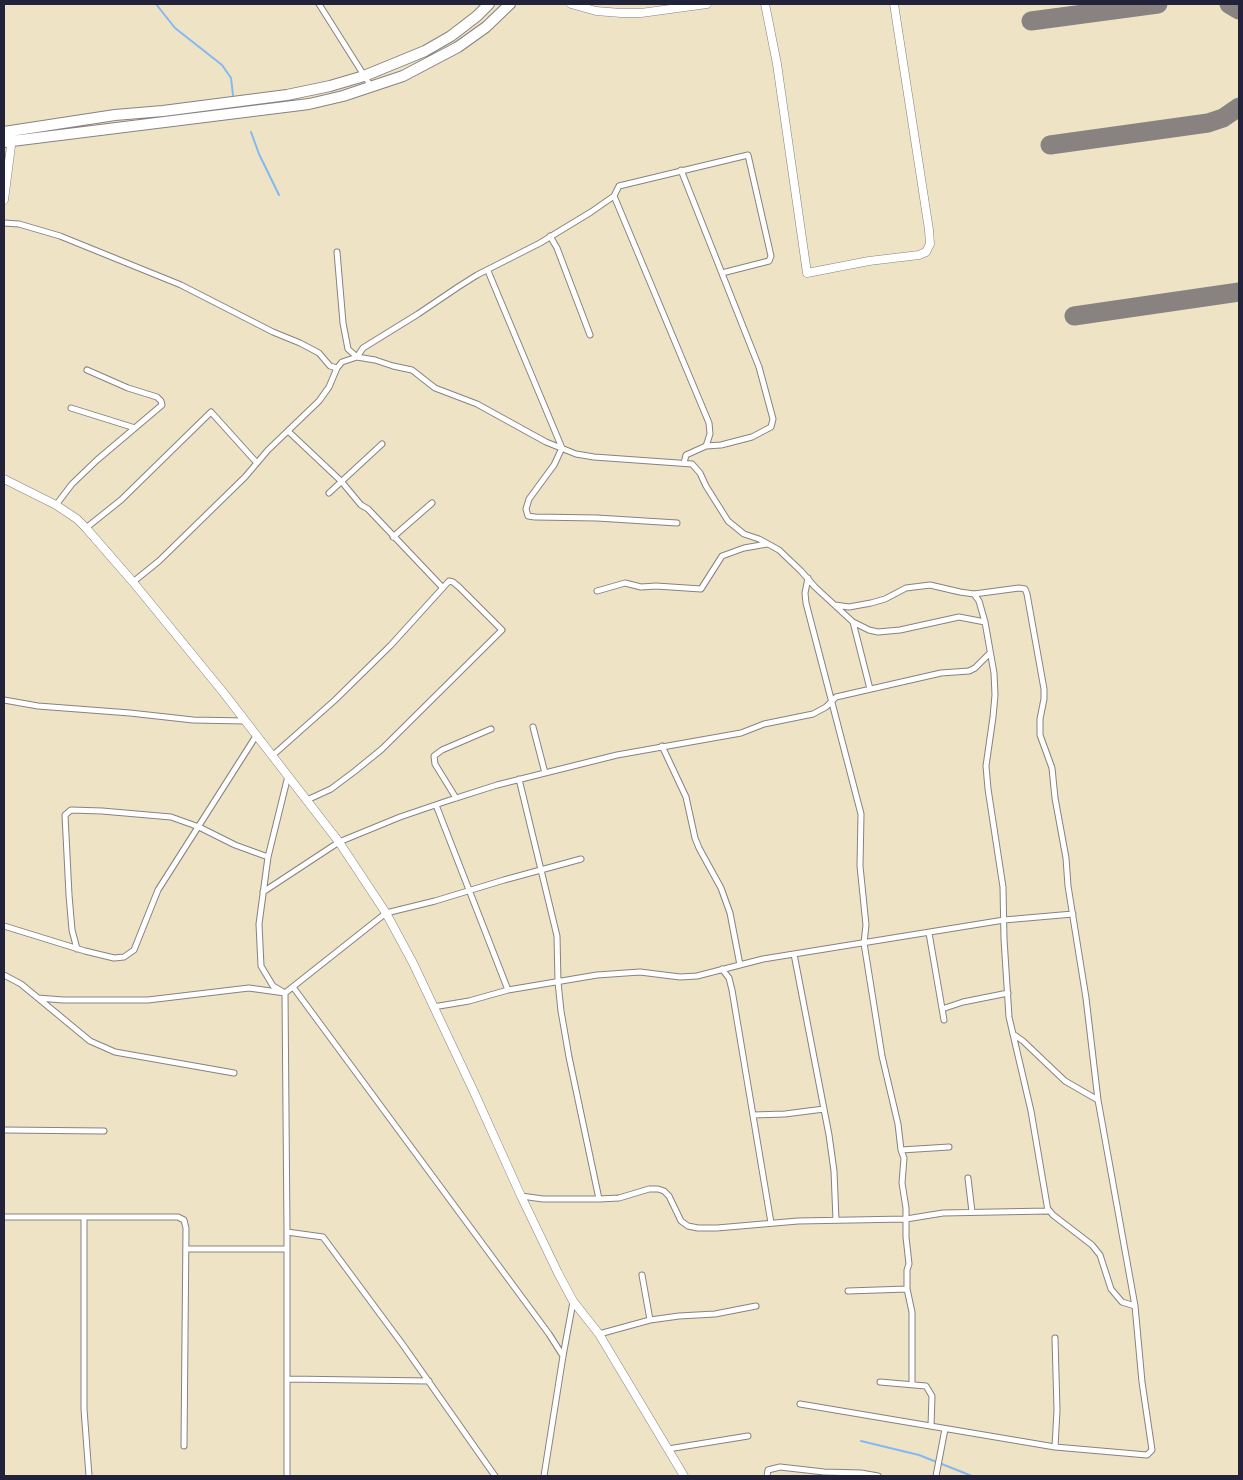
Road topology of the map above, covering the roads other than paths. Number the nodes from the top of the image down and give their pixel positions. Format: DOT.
graph roads {
  1 [pos="319,4"];
  2 [pos="489,4"];
  3 [pos="510,4"];
  4 [pos="571,4"];
  5 [pos="708,4"];
  6 [pos="765,4"];
  7 [pos="894,4"];
  8 [pos="364,76"];
  9 [pos="372,88"];
  10 [pos="8,136"];
  11 [pos="682,170"];
  12 [pos="614,196"];
  13 [pos="4,200"];
  14 [pos="4,223"];
  15 [pos="550,236"];
  16 [pos="336,252"];
  17 [pos="488,271"];
  18 [pos="722,273"];
  19 [pos="590,335"];
  20 [pos="357,357"];
  21 [pos="337,368"];
  22 [pos="87,370"];
  23 [pos="71,408"];
  24 [pos="135,428"];
  25 [pos="288,431"];
  26 [pos="382,444"];
  27 [pos="706,446"];
  28 [pos="562,448"];
  29 [pos="257,463"];
  30 [pos="684,463"];
  31 [pos="4,479"];
  32 [pos="341,481"];
  33 [pos="329,492"];
  34 [pos="432,503"];
  35 [pos="56,505"];
  36 [pos="676,523"];
  37 [pos="86,528"];
  38 [pos="393,537"];
  39 [pos="768,544"];
  40 [pos="808,578"];
  41 [pos="133,582"];
  42 [pos="442,587"];
  43 [pos="597,591"];
  44 [pos="974,594"];
  45 [pos="835,605"];
  46 [pos="853,622"];
  47 [pos="985,622"];
  48 [pos="990,653"];
  49 [pos="870,689"];
  50 [pos="4,700"];
  51 [pos="832,700"];
  52 [pos="245,721"];
  53 [pos="491,728"];
  54 [pos="533,728"];
  55 [pos="256,736"];
  56 [pos="662,746"];
  57 [pos="272,756"];
  58 [pos="545,773"];
  59 [pos="288,776"];
  60 [pos="519,780"];
  61 [pos="456,798"];
  62 [pos="307,800"];
  63 [pos="436,805"];
  64 [pos="199,827"];
  65 [pos="340,842"];
  66 [pos="268,857"];
  67 [pos="581,859"];
  68 [pos="540,870"];
  69 [pos="469,891"];
  70 [pos="263,892"];
  71 [pos="386,913"];
  72 [pos="1073,914"];
  73 [pos="1004,920"];
  74 [pos="4,926"];
  75 [pos="929,933"];
  76 [pos="864,943"];
  77 [pos="77,949"];
  78 [pos="794,954"];
  79 [pos="740,965"];
  80 [pos="722,969"];
  81 [pos="4,975"];
  82 [pos="558,982"];
  83 [pos="293,987"];
  84 [pos="508,990"];
  85 [pos="285,993"];
  86 [pos="1008,993"];
  87 [pos="38,998"];
  88 [pos="433,1008"];
  89 [pos="942,1009"];
  90 [pos="944,1020"];
  91 [pos="1012,1034"];
  92 [pos="234,1073"];
  93 [pos="1098,1100"];
  94 [pos="824,1109"];
  95 [pos="753,1115"];
  96 [pos="4,1130"];
  97 [pos="104,1131"];
  98 [pos="949,1147"];
  99 [pos="901,1150"];
  100 [pos="968,1178"];
  101 [pos="521,1196"];
  102 [pos="599,1199"];
  103 [pos="1047,1206"];
  104 [pos="972,1212"];
  105 [pos="4,1217"];
  106 [pos="84,1218"];
  107 [pos="906,1219"];
  108 [pos="836,1220"];
  109 [pos="771,1223"];
  110 [pos="287,1232"];
  111 [pos="186,1249"];
  112 [pos="287,1249"];
  113 [pos="642,1275"];
  114 [pos="907,1289"];
  115 [pos="848,1292"];
  116 [pos="573,1300"];
  117 [pos="756,1306"];
  118 [pos="1135,1306"];
  119 [pos="650,1320"];
  120 [pos="598,1334"];
  121 [pos="1055,1338"];
  122 [pos="563,1356"];
  123 [pos="288,1380"];
  124 [pos="429,1381"];
  125 [pos="880,1382"];
  126 [pos="912,1384"];
  127 [pos="800,1404"];
  128 [pos="931,1426"];
  129 [pos="945,1429"];
  130 [pos="748,1436"];
  131 [pos="184,1446"];
  132 [pos="1055,1447"];
  133 [pos="668,1449"];
  134 [pos="89,1476"];
  135 [pos="287,1476"];
  136 [pos="495,1476"];
  137 [pos="544,1476"];
  138 [pos="684,1476"];
  139 [pos="767,1476"];
  140 [pos="878,1476"];
  141 [pos="936,1476"];
  1 -- 8 [label="street"];
  2 -- 8 [label="highway"];
  3 -- 9 [label="highway"];
  4 -- 5 [label="main road"];
  6 -- 7 [label="main road"];
  8 -- 9 [label="street"];
  8 -- 10 [label="highway"];
  9 -- 10 [label="highway"];
  10 -- 13 [label="main road"];
  11 -- 12 [label="street"];
  11 -- 18 [label="street"];
  11 -- 18 [label="street"];
  12 -- 15 [label="street"];
  12 -- 27 [label="street"];
  14 -- 21 [label="street"];
  15 -- 17 [label="street"];
  15 -- 19 [label="street"];
  16 -- 20 [label="street"];
  17 -- 20 [label="street"];
  17 -- 28 [label="street"];
  18 -- 27 [label="street"];
  20 -- 21 [label="street"];
  20 -- 28 [label="street"];
  21 -- 25 [label="street"];
  22 -- 24 [label="street"];
  23 -- 24 [label="street"];
  24 -- 35 [label="street"];
  25 -- 29 [label="street"];
  25 -- 32 [label="street"];
  26 -- 32 [label="street"];
  27 -- 30 [label="street"];
  28 -- 30 [label="street"];
  28 -- 36 [label="street"];
  29 -- 37 [label="street"];
  29 -- 41 [label="street"];
  30 -- 39 [label="street"];
  31 -- 35 [label="main road"];
  32 -- 33 [label="street"];
  32 -- 38 [label="street"];
  34 -- 38 [label="street"];
  35 -- 37 [label="main road"];
  37 -- 41 [label="main road"];
  38 -- 42 [label="street"];
  39 -- 40 [label="street"];
  39 -- 43 [label="street"];
  40 -- 45 [label="street"];
  40 -- 51 [label="street"];
  41 -- 52 [label="main road"];
  42 -- 57 [label="street"];
  42 -- 62 [label="street"];
  44 -- 45 [label="street"];
  44 -- 47 [label="street"];
  44 -- 72 [label="street"];
  45 -- 46 [label="street"];
  46 -- 47 [label="street"];
  46 -- 49 [label="street"];
  47 -- 48 [label="street"];
  48 -- 49 [label="street"];
  48 -- 73 [label="street"];
  49 -- 51 [label="street"];
  50 -- 52 [label="street"];
  51 -- 56 [label="street"];
  51 -- 76 [label="street"];
  52 -- 55 [label="main road"];
  53 -- 61 [label="street"];
  54 -- 58 [label="street"];
  55 -- 57 [label="main road"];
  55 -- 64 [label="street"];
  56 -- 58 [label="street"];
  56 -- 79 [label="street"];
  57 -- 59 [label="main road"];
  58 -- 60 [label="street"];
  59 -- 62 [label="main road"];
  59 -- 66 [label="street"];
  60 -- 61 [label="street"];
  60 -- 68 [label="street"];
  61 -- 63 [label="street"];
  62 -- 65 [label="main road"];
  63 -- 65 [label="street"];
  63 -- 69 [label="street"];
  64 -- 66 [label="street"];
  64 -- 77 [label="street"];
  64 -- 77 [label="street"];
  65 -- 70 [label="street"];
  65 -- 71 [label="main road"];
  66 -- 70 [label="street"];
  67 -- 68 [label="street"];
  68 -- 69 [label="street"];
  68 -- 82 [label="street"];
  69 -- 71 [label="street"];
  69 -- 84 [label="street"];
  70 -- 85 [label="street"];
  71 -- 83 [label="street"];
  71 -- 88 [label="main road"];
  72 -- 73 [label="street"];
  72 -- 93 [label="street"];
  73 -- 75 [label="street"];
  73 -- 86 [label="street"];
  74 -- 77 [label="street"];
  75 -- 76 [label="street"];
  75 -- 89 [label="street"];
  76 -- 78 [label="street"];
  76 -- 99 [label="street"];
  78 -- 79 [label="street"];
  78 -- 94 [label="street"];
  79 -- 80 [label="street"];
  80 -- 82 [label="street"];
  80 -- 95 [label="street"];
  81 -- 87 [label="street"];
  82 -- 84 [label="street"];
  82 -- 102 [label="street"];
  83 -- 85 [label="street"];
  83 -- 122 [label="street"];
  84 -- 88 [label="street"];
  85 -- 87 [label="street"];
  85 -- 110 [label="street"];
  86 -- 89 [label="street"];
  86 -- 91 [label="street"];
  87 -- 92 [label="street"];
  88 -- 101 [label="main road"];
  89 -- 90 [label="street"];
  91 -- 93 [label="street"];
  91 -- 103 [label="street"];
  93 -- 118 [label="street"];
  94 -- 95 [label="street"];
  94 -- 108 [label="street"];
  95 -- 109 [label="street"];
  96 -- 97 [label="street"];
  98 -- 99 [label="street"];
  99 -- 107 [label="street"];
  100 -- 104 [label="street"];
  101 -- 102 [label="street"];
  101 -- 116 [label="main road"];
  102 -- 109 [label="street"];
  103 -- 104 [label="street"];
  103 -- 118 [label="street"];
  104 -- 107 [label="street"];
  105 -- 106 [label="street"];
  106 -- 111 [label="street"];
  106 -- 134 [label="street"];
  107 -- 108 [label="street"];
  107 -- 114 [label="street"];
  108 -- 109 [label="street"];
  110 -- 112 [label="street"];
  110 -- 124 [label="street"];
  111 -- 112 [label="street"];
  111 -- 131 [label="street"];
  112 -- 123 [label="street"];
  113 -- 119 [label="street"];
  114 -- 115 [label="street"];
  114 -- 126 [label="street"];
  116 -- 120 [label="main road"];
  116 -- 122 [label="street"];
  117 -- 119 [label="street"];
  118 -- 132 [label="street"];
  119 -- 120 [label="street"];
  120 -- 133 [label="main road"];
  121 -- 132 [label="street"];
  122 -- 137 [label="street"];
  123 -- 124 [label="street"];
  123 -- 135 [label="street"];
  124 -- 136 [label="street"];
  125 -- 126 [label="street"];
  126 -- 128 [label="street"];
  127 -- 128 [label="street"];
  128 -- 129 [label="street"];
  129 -- 132 [label="street"];
  129 -- 141 [label="street"];
  130 -- 133 [label="street"];
  133 -- 138 [label="main road"];
  139 -- 140 [label="street"];
}
